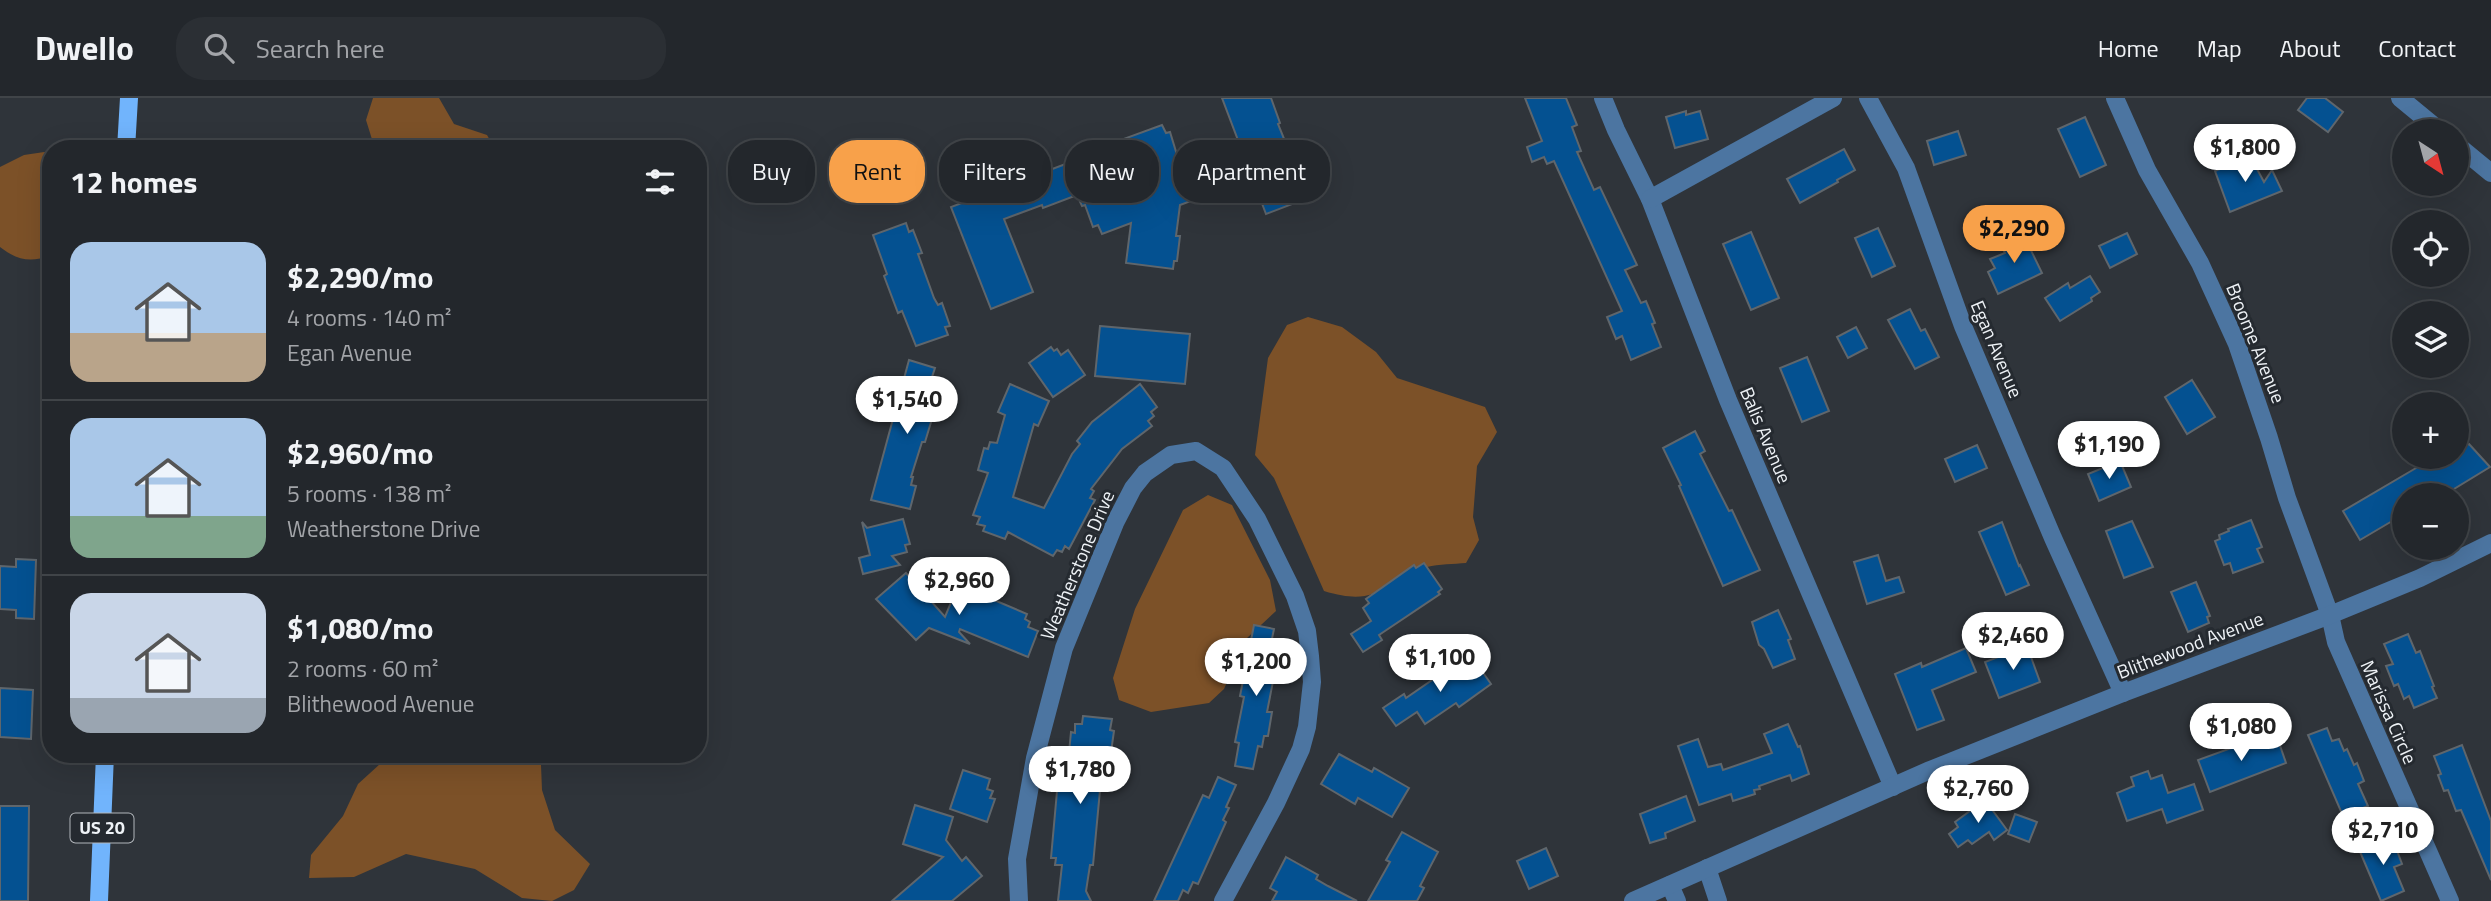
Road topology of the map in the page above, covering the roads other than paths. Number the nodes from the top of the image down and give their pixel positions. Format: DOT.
graph roads {
  1 [pos="129,98"];
  2 [pos="1603,98"];
  3 [pos="1833,98"];
  4 [pos="1868,98"];
  5 [pos="2115,98"];
  6 [pos="2400,98"];
  7 [pos="2425,119"];
  8 [pos="127,140"];
  9 [pos="2469,155"];
  10 [pos="2491,173"];
  11 [pos="1650,199"];
  12 [pos="2491,543"];
  13 [pos="2330,615"];
  14 [pos="2123,692"];
  15 [pos="105,763"];
  16 [pos="1893,787"];
  17 [pos="1707,868"];
  18 [pos="1674,893"];
  19 [pos="99,901"];
  20 [pos="1018,901"];
  21 [pos="1223,901"];
  22 [pos="1633,901"];
  23 [pos="1718,901"];
  24 [pos="2450,901"];
  1 -- 8 [label="main road"];
  2 -- 11 [label="street, Balis Avenue"];
  3 -- 11 [label="street"];
  4 -- 14 [label="street, Egan Avenue"];
  5 -- 13 [label="street, Broome Avenue"];
  6 -- 7 [label="street"];
  9 -- 10 [label="street"];
  11 -- 16 [label="street, Balis Avenue"];
  12 -- 13 [label="street, Blithewood Avenue"];
  13 -- 14 [label="street, Blithewood Avenue"];
  13 -- 24 [label="street, Marissa Circle"];
  14 -- 16 [label="street, Blithewood Avenue"];
  15 -- 19 [label="main road, US 20"];
  16 -- 17 [label="street, Blithewood Avenue"];
  17 -- 18 [label="street, Blithewood Avenue"];
  17 -- 23 [label="street"];
  18 -- 22 [label="street, Blithewood Avenue"];
  20 -- 21 [label="street, Weatherstone Drive"];
}
